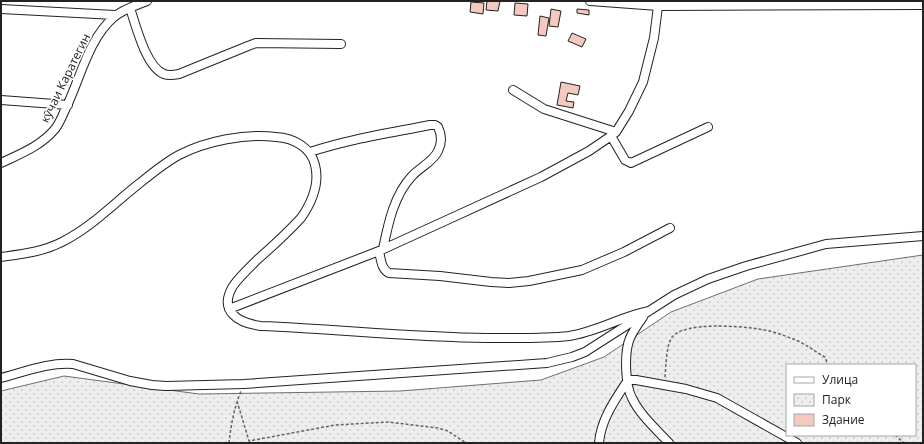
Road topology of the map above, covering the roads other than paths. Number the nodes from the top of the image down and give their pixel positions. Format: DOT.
graph roads {
  1 [pos="147,1"];
  2 [pos="590,1"];
  3 [pos="846,3"];
  4 [pos="715,4"];
  5 [pos="923,5"];
  6 [pos="658,6"];
  7 [pos="1,8"];
  8 [pos="130,8"];
  9 [pos="115,15"];
  10 [pos="341,44"];
  11 [pos="513,90"];
  12 [pos="1,100"];
  13 [pos="68,105"];
  14 [pos="708,127"];
  15 [pos="614,134"];
  16 [pos="310,152"];
  17 [pos="1,163"];
  18 [pos="670,228"];
  19 [pos="923,236"];
  20 [pos="381,250"];
  21 [pos="1,257"];
  22 [pos="229,309"];
  23 [pos="647,312"];
  24 [pos="1,378"];
  25 [pos="628,380"];
  26 [pos="599,443"];
  27 [pos="669,443"];
  28 [pos="797,443"];
  1 -- 8 [label="street, кӯчаи Каратегин"];
  2 -- 6 [label="street"];
  3 -- 4 [label="street"];
  3 -- 5 [label="street"];
  4 -- 6 [label="street"];
  6 -- 15 [label="street"];
  7 -- 9 [label="street"];
  8 -- 9 [label="street, кӯчаи Каратегин"];
  8 -- 10 [label="street"];
  9 -- 13 [label="street, кӯчаи Каратегин"];
  11 -- 15 [label="street"];
  12 -- 13 [label="street"];
  13 -- 17 [label="street, кӯчаи Каратегин"];
  14 -- 15 [label="street"];
  15 -- 20 [label="street"];
  16 -- 20 [label="street"];
  16 -- 21 [label="street"];
  16 -- 22 [label="street"];
  18 -- 20 [label="street"];
  19 -- 23 [label="street"];
  20 -- 22 [label="street"];
  22 -- 23 [label="street"];
  23 -- 24 [label="street"];
  23 -- 25 [label="street"];
  25 -- 26 [label="street"];
  25 -- 27 [label="street"];
  25 -- 28 [label="street"];
}
